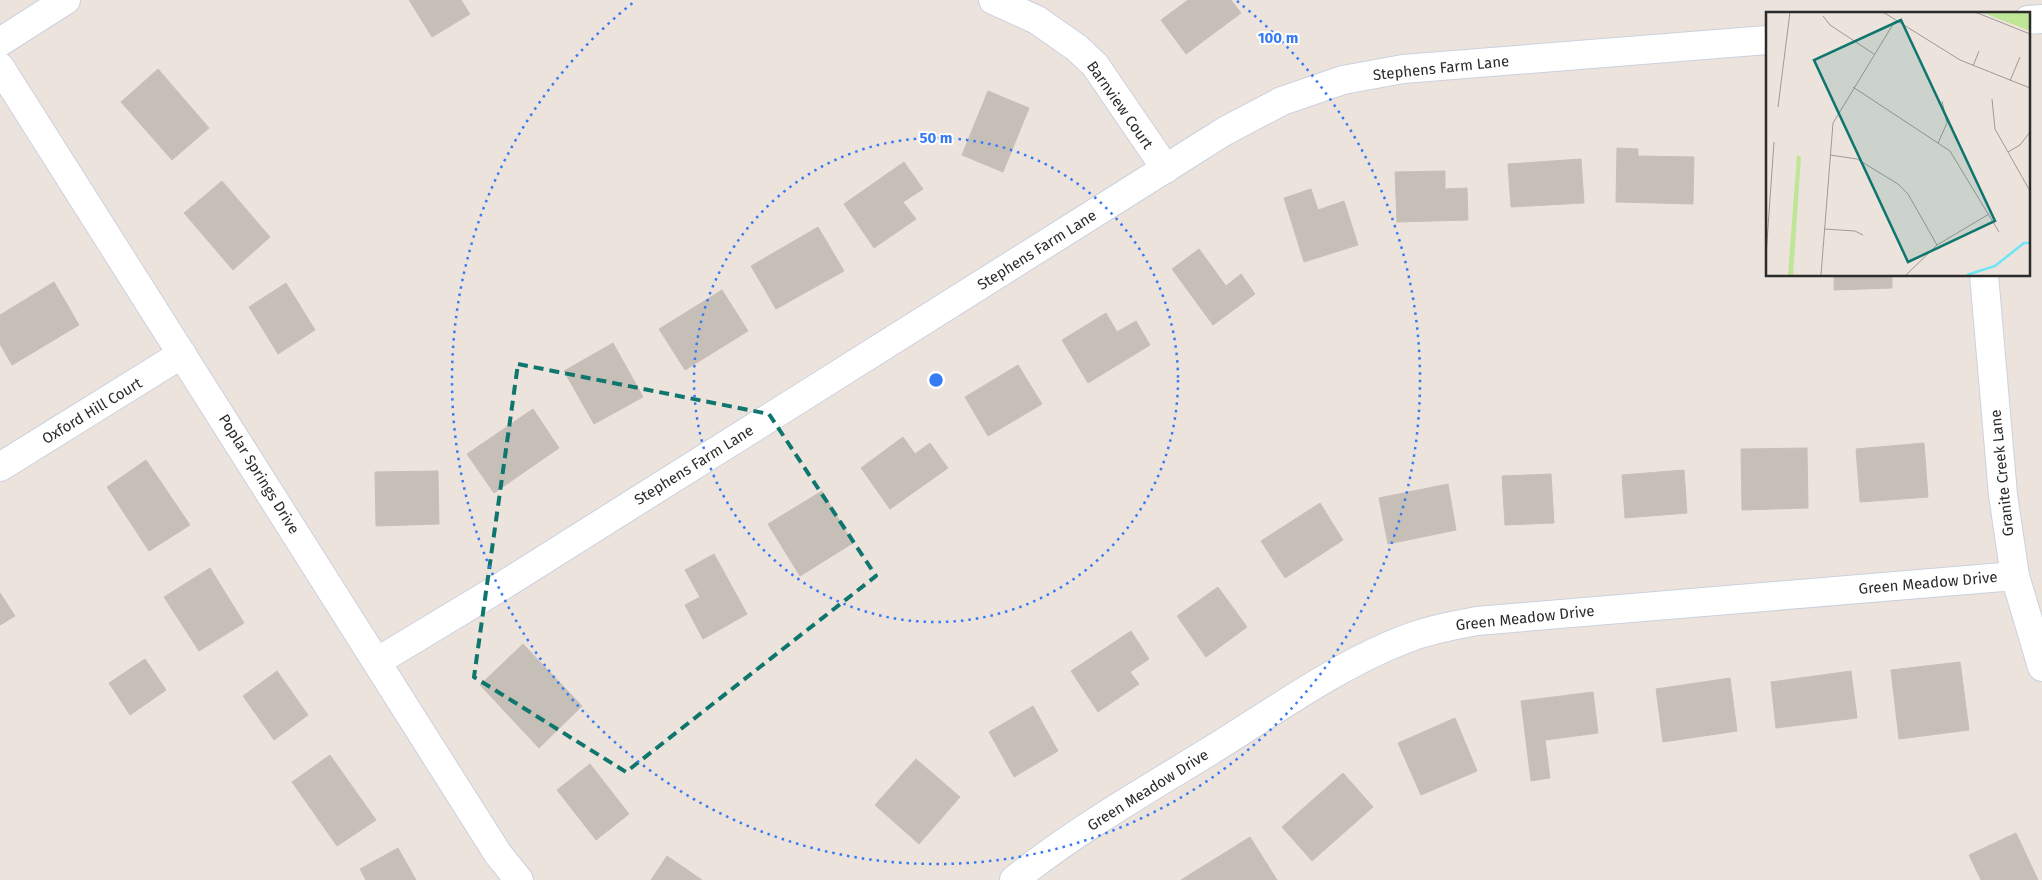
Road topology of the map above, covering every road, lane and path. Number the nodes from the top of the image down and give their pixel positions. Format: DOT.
graph roads {
  1 [pos="66,0"];
  2 [pos="992,0"];
  3 [pos="1766,40"];
  4 [pos="0,42"];
  5 [pos="0,67"];
  6 [pos="1166,169"];
  7 [pos="1984,276"];
  8 [pos="182,354"];
  9 [pos="0,467"];
  10 [pos="2015,576"];
  11 [pos="378,661"];
  12 [pos="2042,667"];
  13 [pos="519,880"];
  14 [pos="1014,880"];
  1 -- 4 [label="street"];
  2 -- 6 [label="street, Barnview Court"];
  3 -- 6 [label="street, Stephens Farm Lane"];
  5 -- 8 [label="street, Poplar Springs Drive"];
  6 -- 11 [label="street, Stephens Farm Lane"];
  7 -- 10 [label="street, Granite Creek Lane"];
  8 -- 9 [label="street, Oxford Hill Court"];
  8 -- 11 [label="street, Poplar Springs Drive"];
  10 -- 12 [label="street, Granite Creek Lane"];
  10 -- 14 [label="street, Green Meadow Drive"];
  11 -- 13 [label="street, Poplar Springs Drive"];
}
